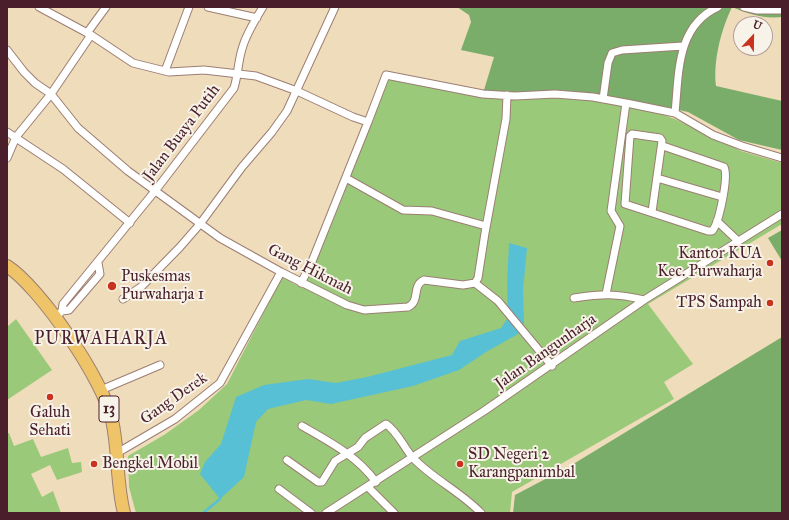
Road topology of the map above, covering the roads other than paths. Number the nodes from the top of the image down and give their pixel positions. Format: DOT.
graph roads {
  1 [pos="39,7"];
  2 [pos="106,7"];
  3 [pos="188,7"];
  4 [pos="208,7"];
  5 [pos="263,7"];
  6 [pos="336,7"];
  7 [pos="718,7"];
  8 [pos="744,7"];
  9 [pos="782,10"];
  10 [pos="257,18"];
  11 [pos="89,34"];
  12 [pos="683,46"];
  13 [pos="7,50"];
  14 [pos="165,71"];
  15 [pos="238,74"];
  16 [pos="296,91"];
  17 [pos="51,94"];
  18 [pos="507,95"];
  19 [pos="603,99"];
  20 [pos="626,103"];
  21 [pos="675,113"];
  22 [pos="368,122"];
  23 [pos="7,132"];
  24 [pos="16,137"];
  25 [pos="662,146"];
  26 [pos="7,158"];
  27 [pos="782,158"];
  28 [pos="346,178"];
  29 [pos="657,178"];
  30 [pos="155,192"];
  31 [pos="722,197"];
  32 [pos="652,212"];
  33 [pos="782,214"];
  34 [pos="717,221"];
  35 [pos="130,223"];
  36 [pos="200,224"];
  37 [pos="486,226"];
  38 [pos="738,242"];
  39 [pos="7,266"];
  40 [pos="281,272"];
  41 [pos="302,283"];
  42 [pos="475,283"];
  43 [pos="606,294"];
  44 [pos="123,298"];
  45 [pos="574,298"];
  46 [pos="644,300"];
  47 [pos="59,315"];
  48 [pos="160,365"];
  49 [pos="552,366"];
  50 [pos="101,390"];
  51 [pos="302,426"];
  52 [pos="117,453"];
  53 [pos="348,453"];
  54 [pos="414,458"];
  55 [pos="287,460"];
  56 [pos="376,482"];
  57 [pos="368,487"];
  58 [pos="279,489"];
  59 [pos="124,513"];
  60 [pos="311,513"];
  61 [pos="326,513"];
  62 [pos="394,513"];
  63 [pos="481,513"];
  1 -- 11 [label="street"];
  2 -- 11 [label="street"];
  3 -- 14 [label="street"];
  4 -- 10 [label="street"];
  5 -- 10 [label="street, Jalan Buaya Putih"];
  6 -- 16 [label="street"];
  7 -- 12 [label="street"];
  8 -- 9 [label="street"];
  10 -- 15 [label="street, Jalan Buaya Putih"];
  11 -- 14 [label="street"];
  11 -- 17 [label="street"];
  12 -- 19 [label="street"];
  12 -- 21 [label="street"];
  13 -- 17 [label="street, Gang Hikmah"];
  14 -- 15 [label="street"];
  15 -- 16 [label="street"];
  15 -- 30 [label="street, Jalan Buaya Putih"];
  16 -- 22 [label="street"];
  16 -- 36 [label="street"];
  17 -- 24 [label="street"];
  17 -- 30 [label="street, Gang Hikmah"];
  18 -- 19 [label="street"];
  18 -- 22 [label="street"];
  18 -- 37 [label="street"];
  19 -- 20 [label="street"];
  20 -- 21 [label="street"];
  20 -- 43 [label="street"];
  21 -- 27 [label="street"];
  22 -- 28 [label="street"];
  23 -- 24 [label="street"];
  24 -- 26 [label="street"];
  24 -- 35 [label="street"];
  25 -- 29 [label="street"];
  25 -- 31 [label="street"];
  25 -- 32 [label="street"];
  28 -- 37 [label="street"];
  28 -- 41 [label="street"];
  29 -- 31 [label="street"];
  29 -- 32 [label="street"];
  30 -- 35 [label="street, Jalan Buaya Putih"];
  30 -- 36 [label="street, Gang Hikmah"];
  31 -- 34 [label="street"];
  32 -- 34 [label="street"];
  33 -- 38 [label="street, Jalan Bangunharja"];
  34 -- 38 [label="street"];
  35 -- 47 [label="street, Jalan Buaya Putih"];
  36 -- 40 [label="street, Gang Hikmah"];
  36 -- 44 [label="street"];
  37 -- 42 [label="street"];
  38 -- 46 [label="street, Jalan Bangunharja"];
  39 -- 47 [label="highway, 13"];
  40 -- 41 [label="street, Gang Hikmah"];
  40 -- 52 [label="street, Gang Derek"];
  41 -- 42 [label="street, Gang Hikmah"];
  42 -- 49 [label="street"];
  43 -- 45 [label="street"];
  43 -- 46 [label="street"];
  46 -- 49 [label="street, Jalan Bangunharja"];
  47 -- 50 [label="highway, 13"];
  48 -- 50 [label="street"];
  49 -- 54 [label="street, Jalan Bangunharja"];
  50 -- 52 [label="highway, 13"];
  51 -- 53 [label="street"];
  52 -- 59 [label="highway, 13"];
  53 -- 54 [label="street"];
  53 -- 55 [label="street"];
  53 -- 56 [label="street"];
  54 -- 56 [label="street, Jalan Bangunharja"];
  54 -- 63 [label="street"];
  56 -- 57 [label="street, Jalan Bangunharja"];
  57 -- 61 [label="street, Jalan Bangunharja"];
  57 -- 62 [label="street"];
  58 -- 60 [label="street"];
}
